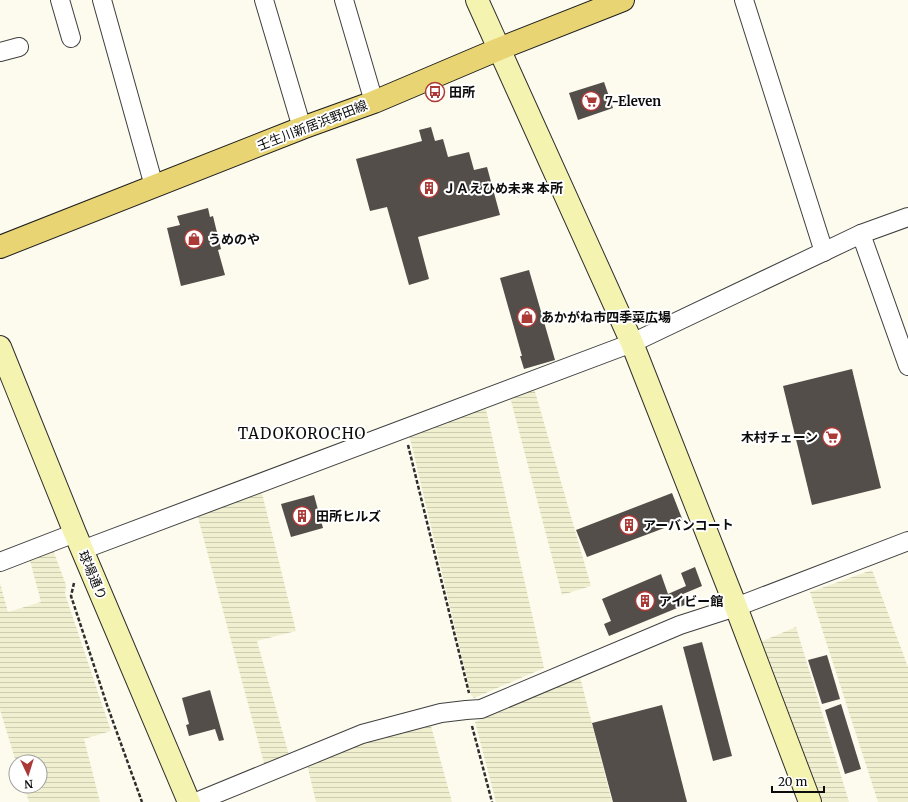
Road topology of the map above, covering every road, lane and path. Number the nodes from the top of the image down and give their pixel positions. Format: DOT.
graph roads {
  1 [pos="60,0"];
  2 [pos="102,0"];
  3 [pos="264,0"];
  4 [pos="344,0"];
  5 [pos="477,0"];
  6 [pos="623,0"];
  7 [pos="744,0"];
  8 [pos="71,38"];
  9 [pos="19,46"];
  10 [pos="499,49"];
  11 [pos="0,52"];
  12 [pos="374,102"];
  13 [pos="302,128"];
  14 [pos="154,186"];
  15 [pos="908,217"];
  16 [pos="861,234"];
  17 [pos="0,247"];
  18 [pos="824,252"];
  19 [pos="632,343"];
  20 [pos="0,347"];
  21 [pos="908,366"];
  22 [pos="404,429"];
  23 [pos="78,541"];
  24 [pos="908,541"];
  25 [pos="0,562"];
  26 [pos="74,582"];
  27 [pos="736,607"];
  28 [pos="474,710"];
  29 [pos="142,802"];
  30 [pos="190,802"];
  31 [pos="196,802"];
  32 [pos="492,802"];
  33 [pos="810,802"];
  1 -- 8 [label="street"];
  2 -- 14 [label="street"];
  3 -- 13 [label="street"];
  4 -- 12 [label="street"];
  5 -- 10 [label="street"];
  6 -- 10 [label="main road, 壬生川新居浜野田線"];
  7 -- 18 [label="street"];
  9 -- 11 [label="street"];
  10 -- 12 [label="main road, 壬生川新居浜野田線"];
  10 -- 19 [label="street"];
  12 -- 13 [label="main road, 壬生川新居浜野田線"];
  13 -- 14 [label="main road, 壬生川新居浜野田線"];
  14 -- 17 [label="main road, 壬生川新居浜野田線"];
  15 -- 16 [label="street"];
  16 -- 18 [label="street"];
  16 -- 21 [label="street"];
  18 -- 19 [label="street"];
  19 -- 22 [label="street"];
  19 -- 27 [label="street"];
  20 -- 23 [label="street, 球場通り"];
  22 -- 23 [label="street"];
  22 -- 28 [label="path"];
  23 -- 25 [label="street"];
  23 -- 30 [label="street, 球場通り"];
  24 -- 27 [label="street"];
  26 -- 29 [label="path"];
  27 -- 28 [label="street"];
  27 -- 33 [label="street"];
  28 -- 31 [label="street"];
  28 -- 32 [label="path"];
}
